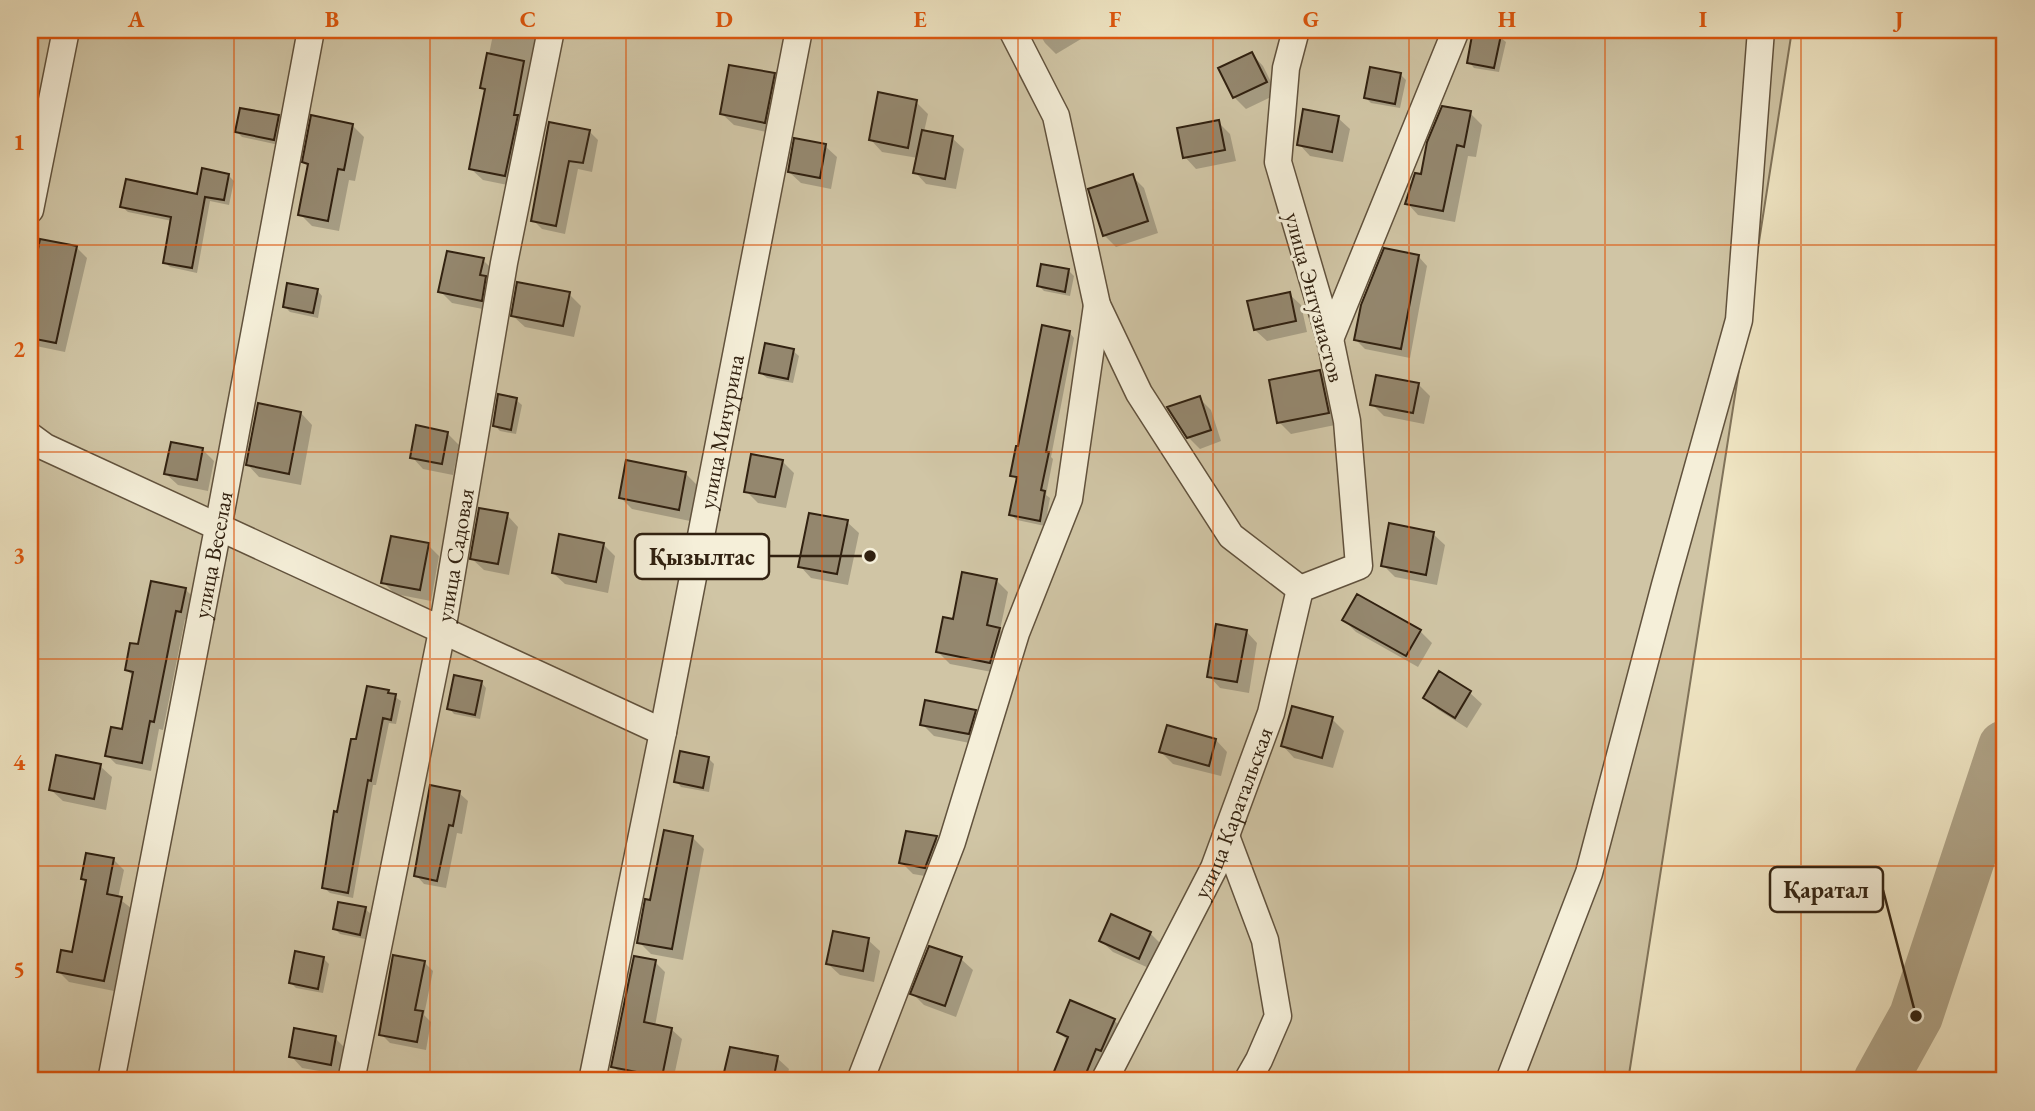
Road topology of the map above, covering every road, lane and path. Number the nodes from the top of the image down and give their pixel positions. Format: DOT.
graph roads {
  1 [pos="66,30"];
  2 [pos="311,30"];
  3 [pos="551,30"];
  4 [pos="799,30"];
  5 [pos="1012,30"];
  6 [pos="1296,30"];
  7 [pos="1456,30"];
  8 [pos="1760,30"];
  9 [pos="30,210"];
  10 [pos="1097,305"];
  11 [pos="1330,339"];
  12 [pos="30,436"];
  13 [pos="219,528"];
  14 [pos="1300,589"];
  15 [pos="442,631"];
  16 [pos="663,732"];
  17 [pos="1226,836"];
  18 [pos="111,1081"];
  19 [pos="351,1081"];
  20 [pos="592,1081"];
  21 [pos="860,1081"];
  22 [pos="1104,1081"];
  23 [pos="1247,1081"];
  24 [pos="1509,1081"];
  1 -- 9 [label="street"];
  2 -- 13 [label="street, улица Веселая"];
  3 -- 15 [label="street, улица Садовая"];
  4 -- 16 [label="street, улица Мичурина"];
  5 -- 10 [label="street"];
  6 -- 11 [label="street, улица Энтузиастов"];
  7 -- 11 [label="street"];
  8 -- 24 [label="street"];
  10 -- 14 [label="street"];
  10 -- 21 [label="street"];
  11 -- 14 [label="street, улица Энтузиастов"];
  12 -- 13 [label="street"];
  13 -- 15 [label="street"];
  13 -- 18 [label="street, улица Веселая"];
  14 -- 17 [label="street, улица Каратальская"];
  15 -- 16 [label="street"];
  15 -- 19 [label="street, улица Садовая"];
  16 -- 20 [label="street, улица Мичурина"];
  17 -- 22 [label="street, улица Каратальская"];
  17 -- 23 [label="street"];
}
